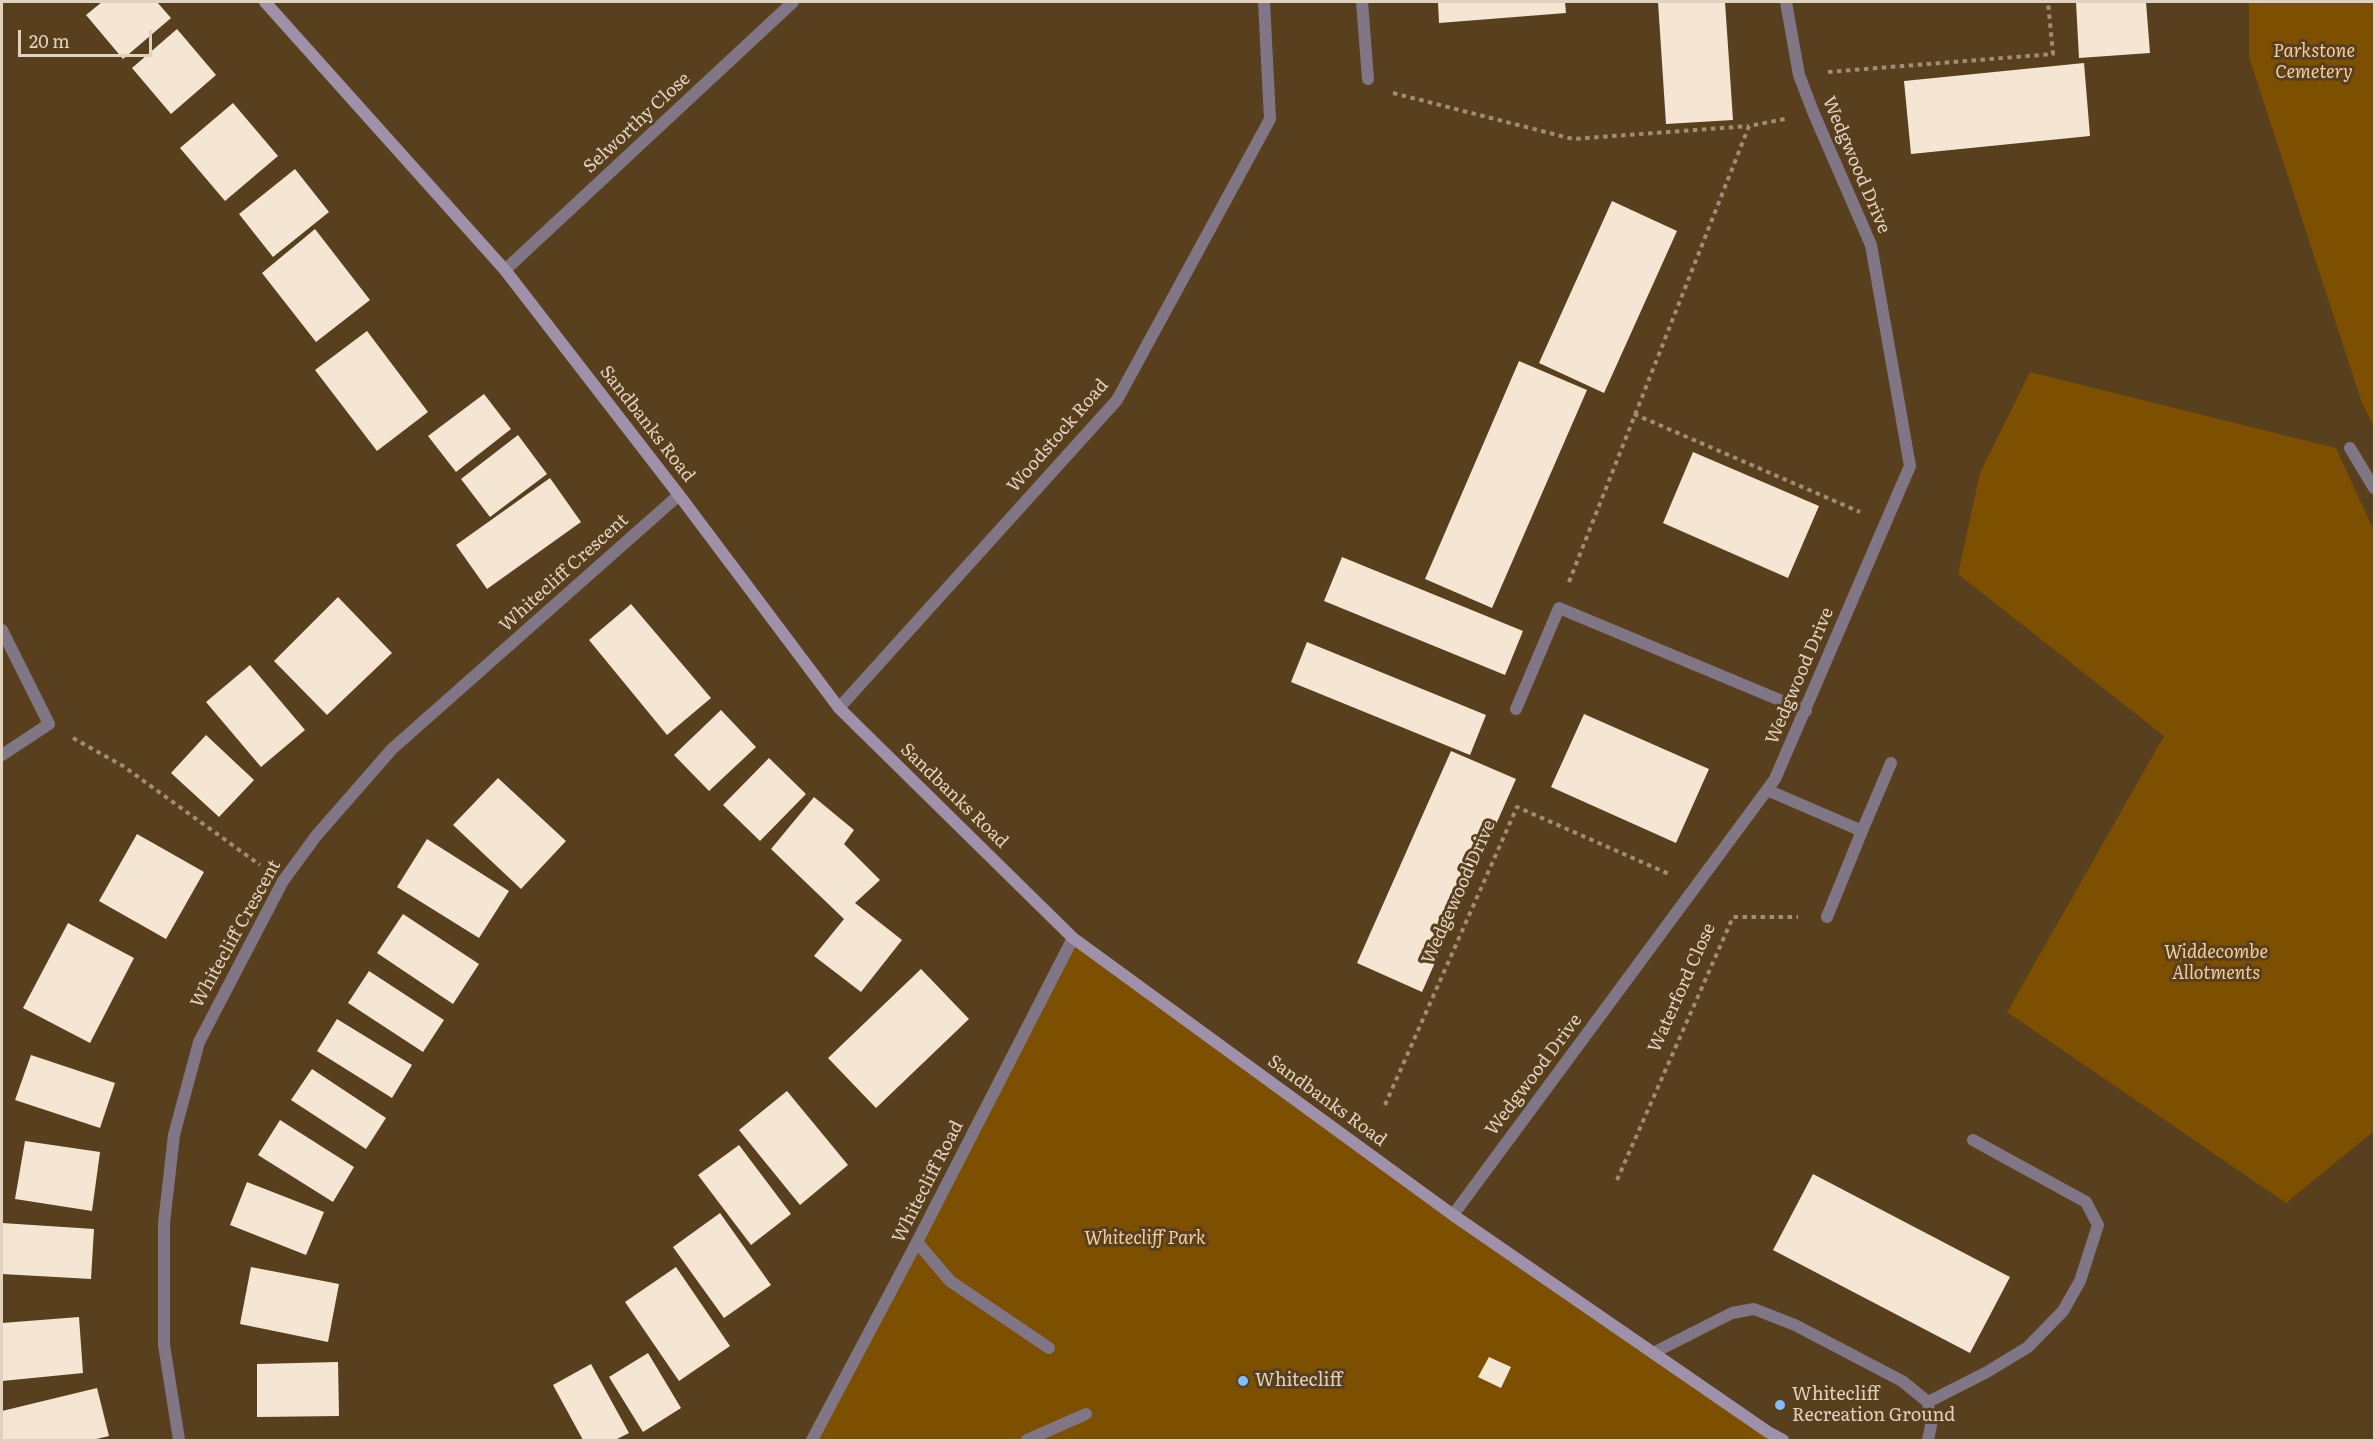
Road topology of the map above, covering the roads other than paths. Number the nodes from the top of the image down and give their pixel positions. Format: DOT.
graph roads {
  1 [pos="265,2"];
  2 [pos="793,2"];
  3 [pos="1264,2"];
  4 [pos="1362,2"];
  5 [pos="1786,2"];
  6 [pos="1368,79"];
  7 [pos="505,270"];
  8 [pos="2350,448"];
  9 [pos="2374,488"];
  10 [pos="679,495"];
  11 [pos="2,630"];
  12 [pos="839,708"];
  13 [pos="1516,709"];
  14 [pos="1806,711"];
  15 [pos="2,755"];
  16 [pos="1891,763"];
  17 [pos="1767,790"];
  18 [pos="1862,831"];
  19 [pos="1827,917"];
  20 [pos="1072,938"];
  21 [pos="1972,1140"];
  22 [pos="1453,1215"];
  23 [pos="917,1242"];
  24 [pos="1049,1348"];
  25 [pos="1653,1353"];
  26 [pos="1928,1402"];
  27 [pos="1086,1414"];
  28 [pos="179,1440"];
  29 [pos="812,1440"];
  30 [pos="1027,1440"];
  31 [pos="1783,1440"];
  32 [pos="1928,1440"];
  1 -- 7 [label="main road, Sandbanks Road"];
  2 -- 7 [label="street, Selworthy Close"];
  3 -- 12 [label="street, Woodstock Road"];
  4 -- 6 [label="street"];
  5 -- 14 [label="street, Wedgwood Drive"];
  7 -- 10 [label="main road, Sandbanks Road"];
  8 -- 9 [label="street"];
  10 -- 12 [label="main road, Sandbanks Road"];
  10 -- 28 [label="street, Whitecliff Crescent"];
  11 -- 15 [label="street"];
  12 -- 20 [label="main road, Sandbanks Road"];
  13 -- 14 [label="street"];
  14 -- 17 [label="street, Wedgwood Drive"];
  16 -- 18 [label="street"];
  17 -- 18 [label="street"];
  17 -- 22 [label="street, Wedgwood Drive"];
  18 -- 19 [label="street"];
  20 -- 22 [label="main road, Sandbanks Road"];
  20 -- 23 [label="street, Whitecliff Road"];
  21 -- 26 [label="street"];
  22 -- 25 [label="main road, Sandbanks Road"];
  23 -- 24 [label="street"];
  23 -- 29 [label="street, Whitecliff Road"];
  25 -- 26 [label="street"];
  25 -- 31 [label="main road, Sandbanks Road"];
  26 -- 32 [label="street"];
  27 -- 30 [label="street"];
}
